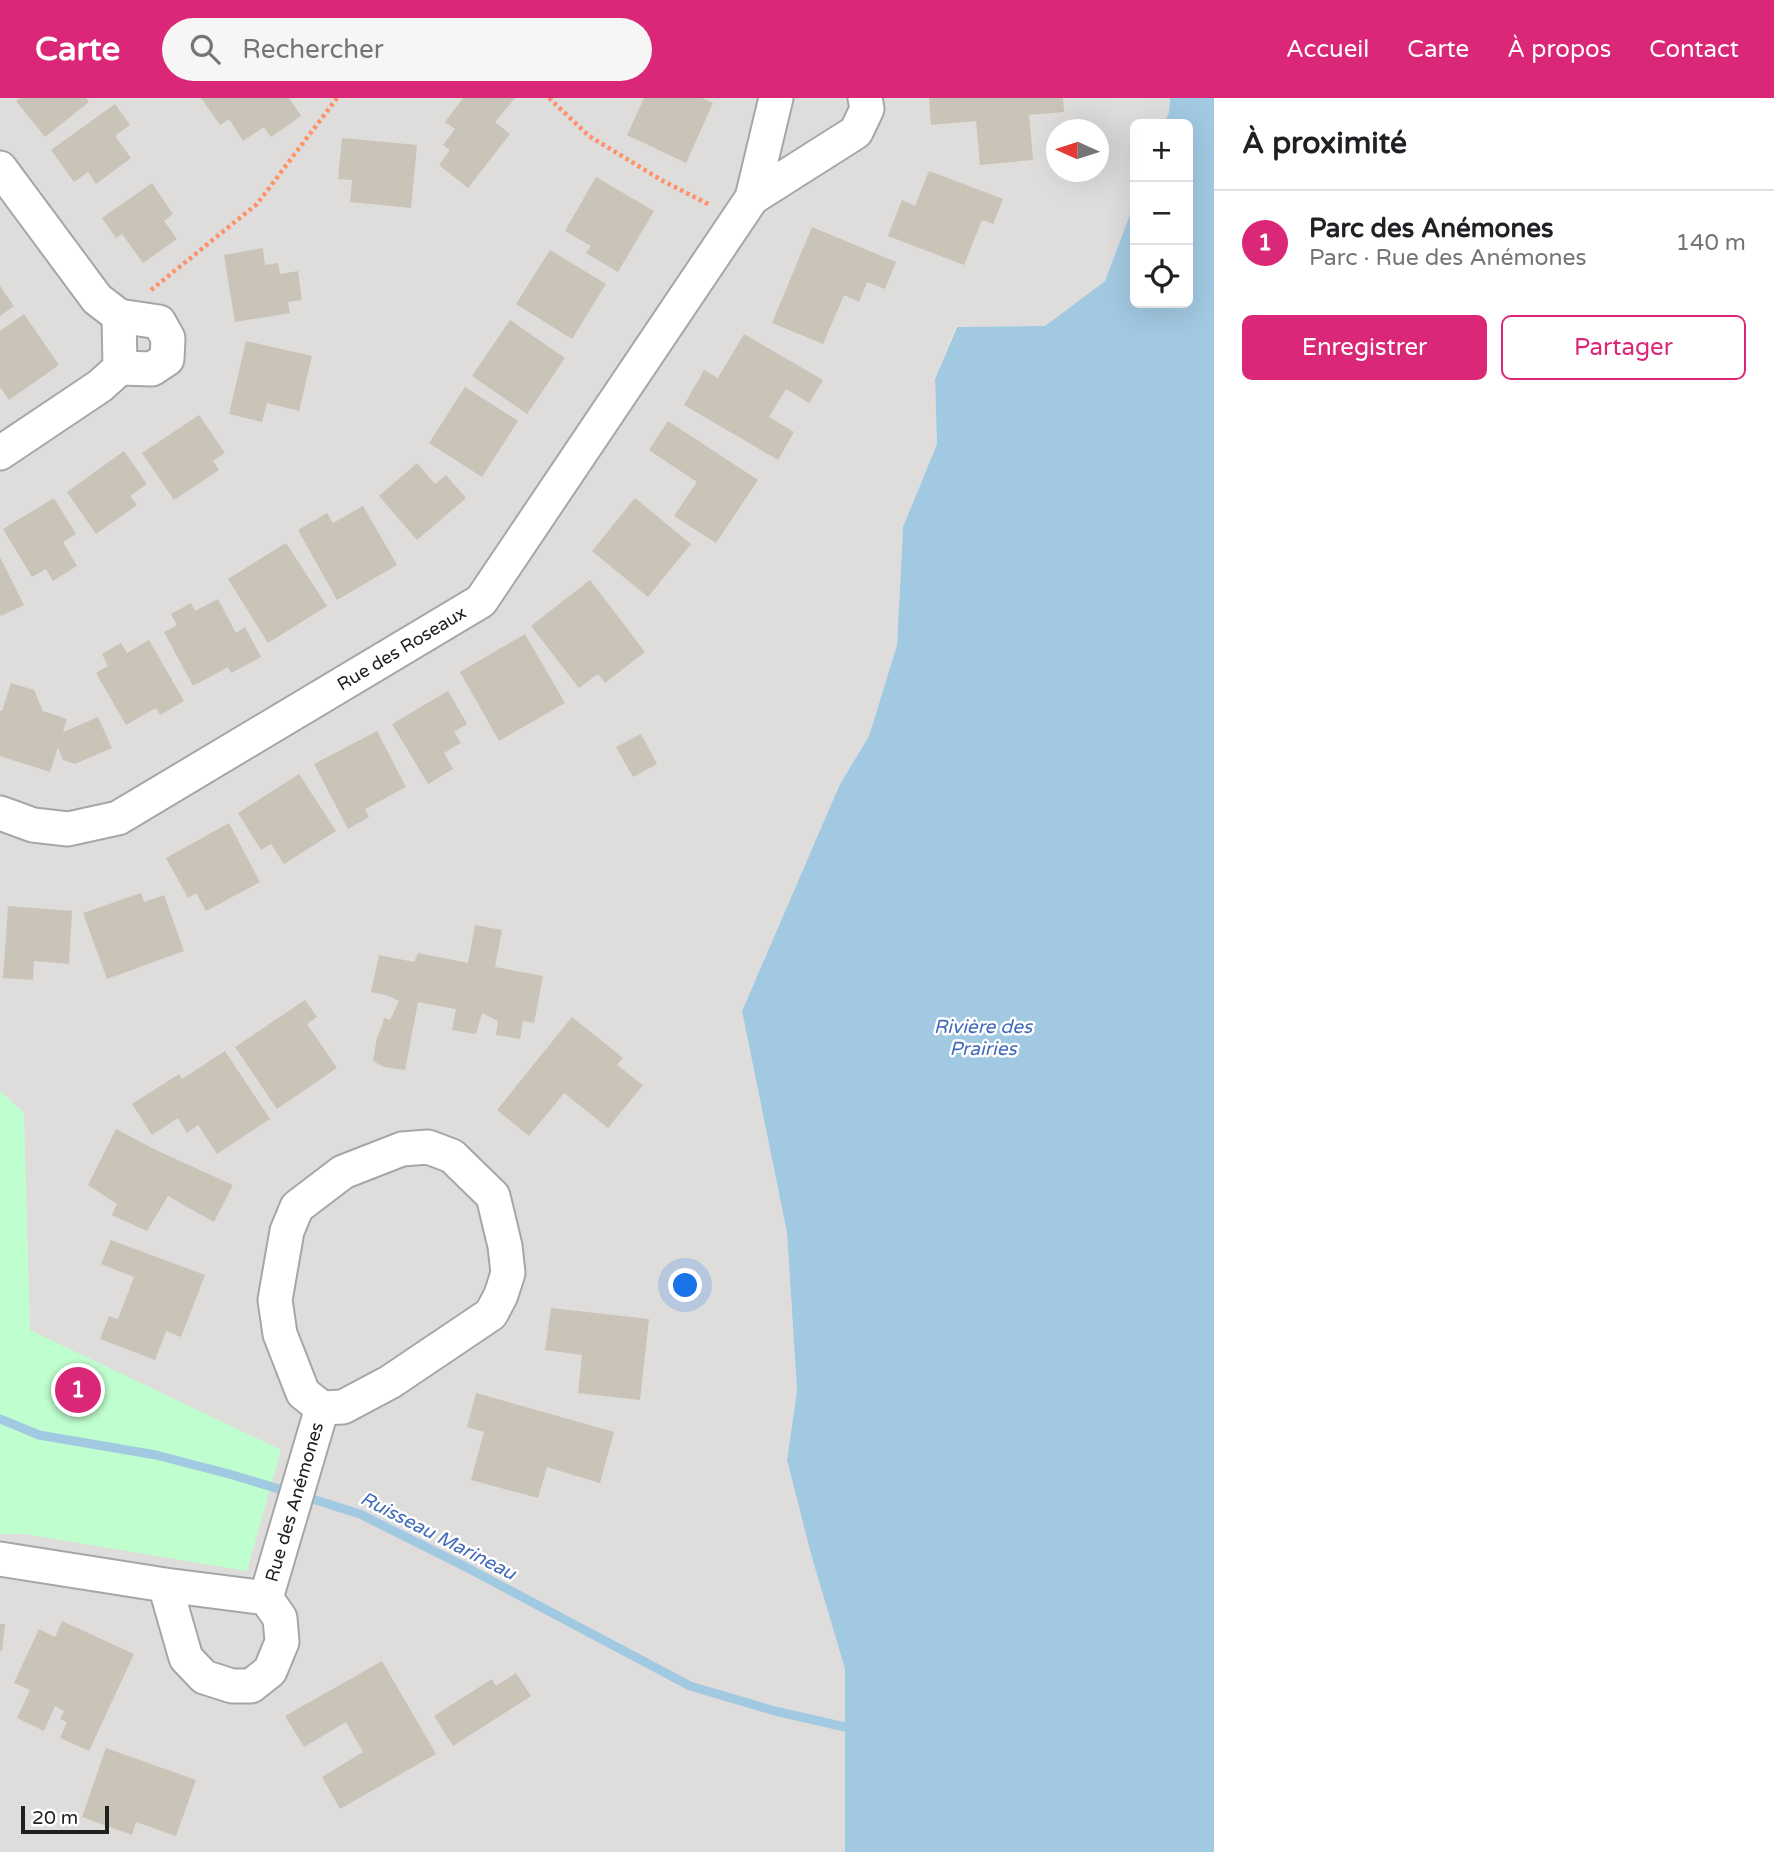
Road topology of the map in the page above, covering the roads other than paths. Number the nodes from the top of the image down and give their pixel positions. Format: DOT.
graph roads {
  1 [pos="776,98"];
  2 [pos="864,98"];
  3 [pos="0,168"];
  4 [pos="745,208"];
  5 [pos="134,318"];
  6 [pos="120,368"];
  7 [pos="0,453"];
  8 [pos="0,813"];
  9 [pos="322,1408"];
  10 [pos="0,1559"];
  11 [pos="165,1585"];
  12 [pos="266,1598"];
  1 -- 4 [label="street, Rue des Roseaux"];
  2 -- 4 [label="street, Rue des Roseaux"];
  3 -- 5 [label="street"];
  4 -- 8 [label="street, Rue des Roseaux"];
  5 -- 6 [label="street"];
  5 -- 6 [label="street"];
  6 -- 7 [label="street"];
  9 -- 9 [label="street, Rue des Anémones"];
  9 -- 12 [label="street, Rue des Anémones"];
  10 -- 11 [label="street, Rue des Anémones"];
  11 -- 12 [label="street, Rue des Anémones"];
  11 -- 12 [label="street, Rue des Anémones"];
}
